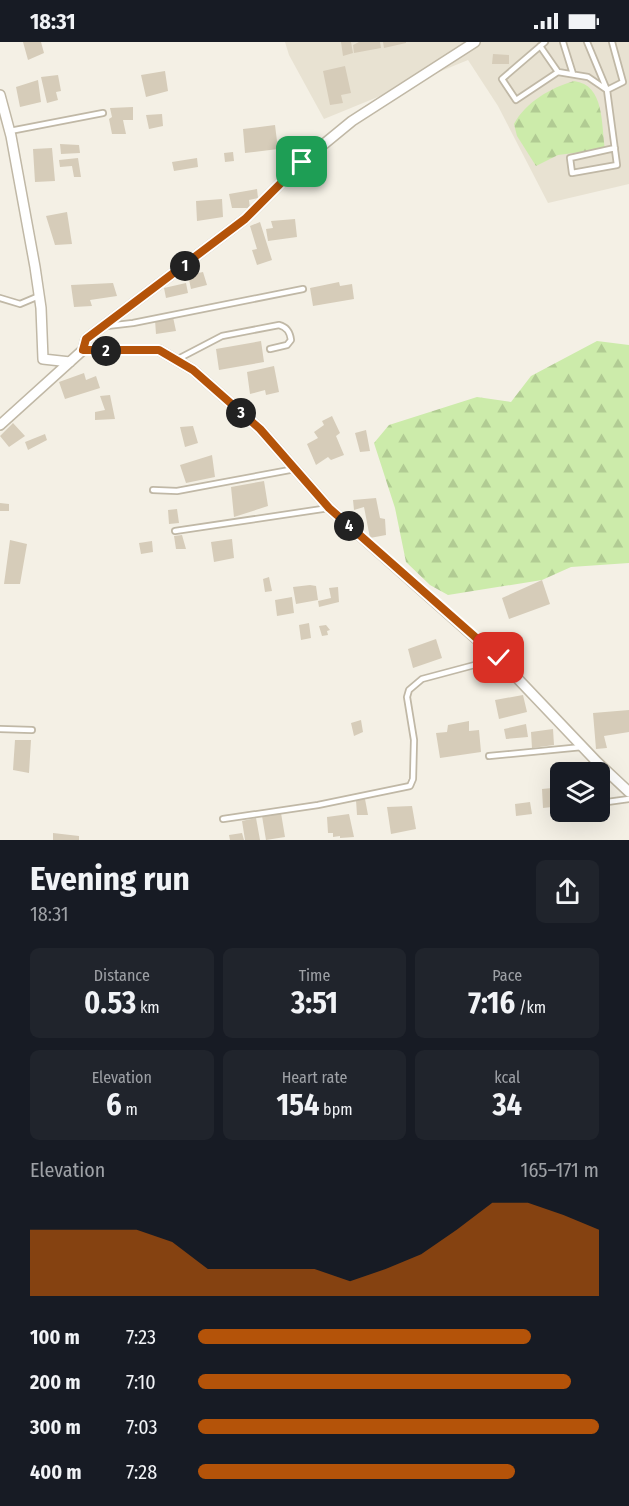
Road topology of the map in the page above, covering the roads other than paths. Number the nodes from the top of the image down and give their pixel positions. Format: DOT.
graph roads {
  1 [pos="475,42"];
  2 [pos="545,42"];
  3 [pos="563,42"];
  4 [pos="587,42"];
  5 [pos="612,42"];
  6 [pos="540,46"];
  7 [pos="558,72"];
  8 [pos="573,74"];
  9 [pos="607,90"];
  10 [pos="0,95"];
  11 [pos="103,113"];
  12 [pos="10,131"];
  13 [pos="615,148"];
  14 [pos="303,289"];
  15 [pos="39,296"];
  16 [pos="0,298"];
  17 [pos="104,326"];
  18 [pos="270,349"];
  19 [pos="83,350"];
  20 [pos="176,360"];
  21 [pos="70,362"];
  22 [pos="0,425"];
  23 [pos="295,469"];
  24 [pos="153,490"];
  25 [pos="329,508"];
  26 [pos="175,531"];
  27 [pos="499,658"];
  28 [pos="0,729"];
  29 [pos="32,730"];
  30 [pos="582,747"];
  31 [pos="489,756"];
  32 [pos="629,792"];
  33 [pos="629,799"];
  34 [pos="610,802"];
  35 [pos="224,819"];
  1 -- 17 [label="street"];
  2 -- 6 [label="lane"];
  3 -- 8 [label="lane"];
  4 -- 9 [label="lane"];
  5 -- 9 [label="lane"];
  6 -- 7 [label="lane"];
  6 -- 7 [label="lane"];
  7 -- 8 [label="lane"];
  8 -- 9 [label="lane"];
  9 -- 13 [label="lane"];
  10 -- 12 [label="street"];
  11 -- 12 [label="lane"];
  12 -- 15 [label="street"];
  13 -- 13 [label="lane"];
  14 -- 17 [label="lane"];
  15 -- 16 [label="lane"];
  15 -- 21 [label="street"];
  17 -- 19 [label="street"];
  18 -- 20 [label="lane"];
  19 -- 20 [label="street"];
  19 -- 21 [label="street"];
  20 -- 23 [label="street"];
  21 -- 22 [label="street"];
  23 -- 24 [label="lane"];
  23 -- 25 [label="street"];
  25 -- 26 [label="lane"];
  25 -- 27 [label="street"];
  27 -- 30 [label="street"];
  27 -- 35 [label="lane"];
  28 -- 29 [label="lane"];
  30 -- 31 [label="lane"];
  30 -- 32 [label="street"];
  33 -- 34 [label="lane"];
}
